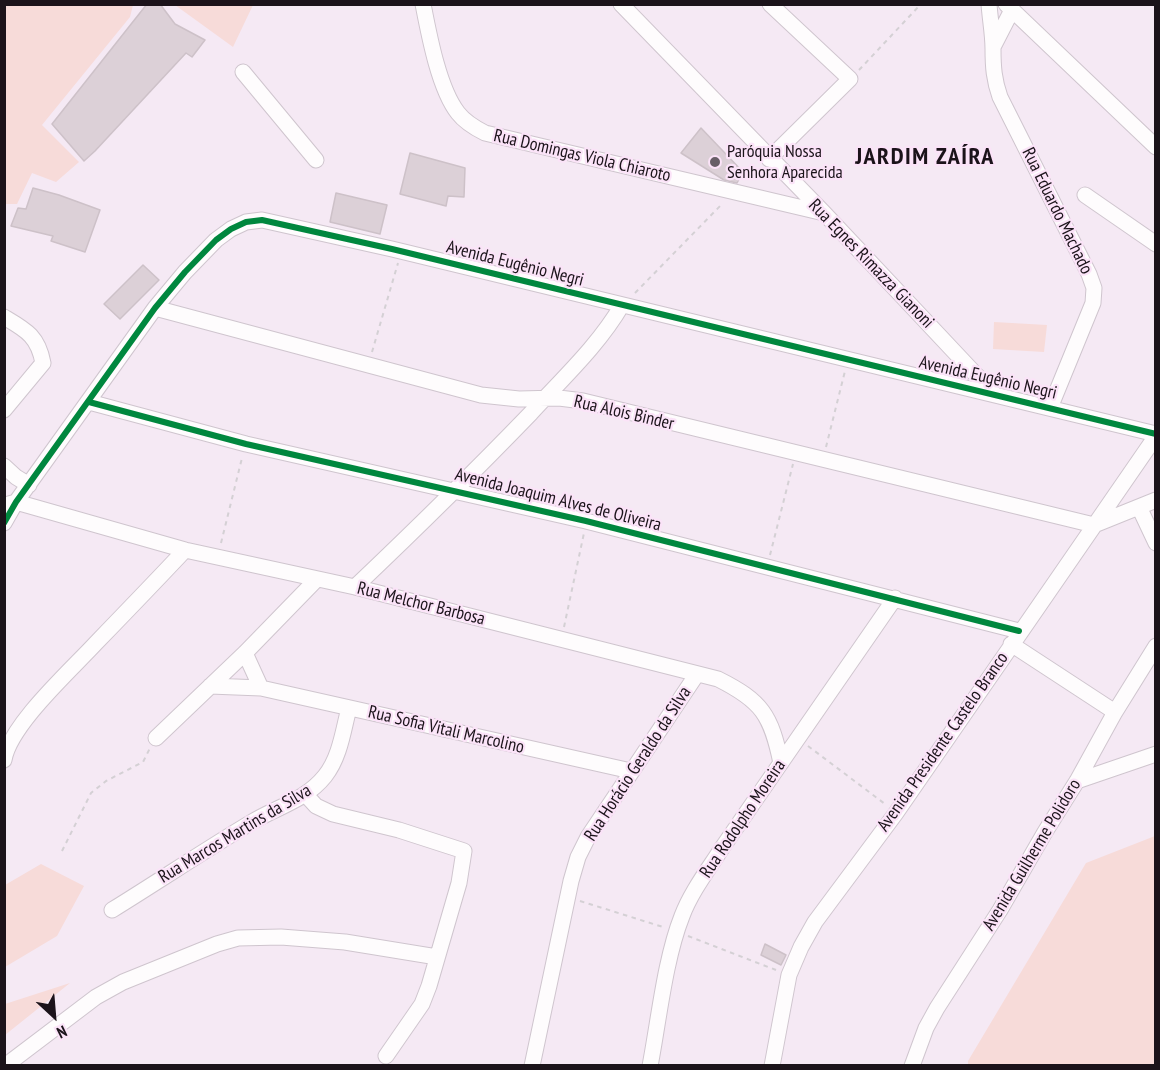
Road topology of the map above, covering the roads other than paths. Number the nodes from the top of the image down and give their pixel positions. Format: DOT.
graph roads {
  1 [pos="423,4"];
  2 [pos="621,4"];
  3 [pos="770,4"];
  4 [pos="989,4"];
  5 [pos="1009,7"];
  6 [pos="993,47"];
  7 [pos="243,72"];
  8 [pos="1155,147"];
  9 [pos="769,159"];
  10 [pos="316,160"];
  11 [pos="1085,195"];
  12 [pos="824,213"];
  13 [pos="1155,244"];
  14 [pos="622,305"];
  15 [pos="155,308"];
  16 [pos="4,317"];
  17 [pos="995,395"];
  18 [pos="544,398"];
  19 [pos="89,402"];
  20 [pos="1050,408"];
  21 [pos="4,410"];
  22 [pos="1155,438"];
  23 [pos="4,466"];
  24 [pos="29,485"];
  25 [pos="456,491"];
  26 [pos="1155,500"];
  27 [pos="10,504"];
  28 [pos="1139,507"];
  29 [pos="4,523"];
  30 [pos="1094,525"];
  31 [pos="1155,543"];
  32 [pos="184,550"];
  33 [pos="316,580"];
  34 [pos="356,587"];
  35 [pos="895,598"];
  36 [pos="1015,638"];
  37 [pos="1155,646"];
  38 [pos="245,653"];
  39 [pos="698,674"];
  40 [pos="210,686"];
  41 [pos="261,688"];
  42 [pos="349,708"];
  43 [pos="1115,712"];
  44 [pos="156,738"];
  45 [pos="1155,754"];
  46 [pos="4,760"];
  47 [pos="781,763"];
  48 [pos="631,771"];
  49 [pos="1077,781"];
  50 [pos="306,795"];
  51 [pos="112,910"];
  52 [pos="437,957"];
  53 [pos="386,1056"];
  54 [pos="5,1065"];
  55 [pos="532,1065"];
  56 [pos="650,1065"];
  57 [pos="772,1065"];
  58 [pos="912,1065"];
  1 -- 12 [label="street, Rua Domingas Viola Chiaroto"];
  2 -- 9 [label="street, Rua Egnes Rimazza Gianoni"];
  3 -- 9 [label="street"];
  4 -- 6 [label="street, Rua Eduardo Machado"];
  5 -- 6 [label="street, Rua Eduardo Machado"];
  5 -- 8 [label="street"];
  6 -- 20 [label="street, Rua Eduardo Machado"];
  7 -- 10 [label="street"];
  9 -- 12 [label="street, Rua Egnes Rimazza Gianoni"];
  11 -- 13 [label="street"];
  12 -- 17 [label="street, Rua Egnes Rimazza Gianoni"];
  14 -- 15 [label="street, Avenida Eugênio Negri"];
  14 -- 17 [label="street, Avenida Eugênio Negri"];
  14 -- 18 [label="street"];
  15 -- 18 [label="street, Rua Alois Binder"];
  15 -- 19 [label="street, Avenida Eugênio Negri"];
  16 -- 21 [label="street"];
  17 -- 20 [label="street, Avenida Eugênio Negri"];
  18 -- 25 [label="street"];
  18 -- 30 [label="street, Rua Alois Binder"];
  19 -- 24 [label="street, Avenida Eugênio Negri"];
  19 -- 25 [label="street, Avenida Joaquim Alves de Oliveira"];
  20 -- 22 [label="street, Avenida Eugênio Negri"];
  22 -- 30 [label="street, Avenida Presidente Castelo Branco"];
  23 -- 24 [label="street"];
  24 -- 27 [label="street, Avenida Eugênio Negri"];
  25 -- 34 [label="street"];
  25 -- 35 [label="street, Avenida Joaquim Alves de Oliveira"];
  26 -- 28 [label="street"];
  27 -- 29 [label="street, Avenida Eugênio Negri"];
  27 -- 32 [label="street, Rua Melchor Barbosa"];
  28 -- 30 [label="street"];
  28 -- 31 [label="street"];
  30 -- 36 [label="street, Avenida Presidente Castelo Branco"];
  32 -- 33 [label="street, Rua Melchor Barbosa"];
  32 -- 46 [label="street"];
  33 -- 34 [label="street, Rua Melchor Barbosa"];
  33 -- 38 [label="street"];
  34 -- 39 [label="street, Rua Melchor Barbosa"];
  35 -- 36 [label="street, Avenida Joaquim Alves de Oliveira"];
  35 -- 47 [label="street, Rua Rodolpho Moreira"];
  36 -- 43 [label="street, Avenida Joaquim Alves de Oliveira"];
  36 -- 57 [label="street, Avenida Presidente Castelo Branco"];
  37 -- 43 [label="street, Avenida Guilherme Polidoro"];
  38 -- 40 [label="street"];
  38 -- 41 [label="street"];
  39 -- 47 [label="street, Rua Melchor Barbosa"];
  39 -- 48 [label="street, Rua Horácio Geraldo da Silva"];
  40 -- 41 [label="street, Rua Sofia Vitali Marcolino"];
  40 -- 44 [label="street"];
  41 -- 42 [label="street, Rua Sofia Vitali Marcolino"];
  42 -- 48 [label="street, Rua Sofia Vitali Marcolino"];
  42 -- 50 [label="street, Rua Marcos Martins da Silva"];
  43 -- 49 [label="street, Avenida Guilherme Polidoro"];
  45 -- 49 [label="street"];
  47 -- 56 [label="street, Rua Rodolpho Moreira"];
  48 -- 55 [label="street, Rua Horácio Geraldo da Silva"];
  49 -- 58 [label="street, Avenida Guilherme Polidoro"];
  50 -- 51 [label="street, Rua Marcos Martins da Silva"];
  50 -- 52 [label="street"];
  52 -- 53 [label="street"];
  52 -- 54 [label="street"];
}
